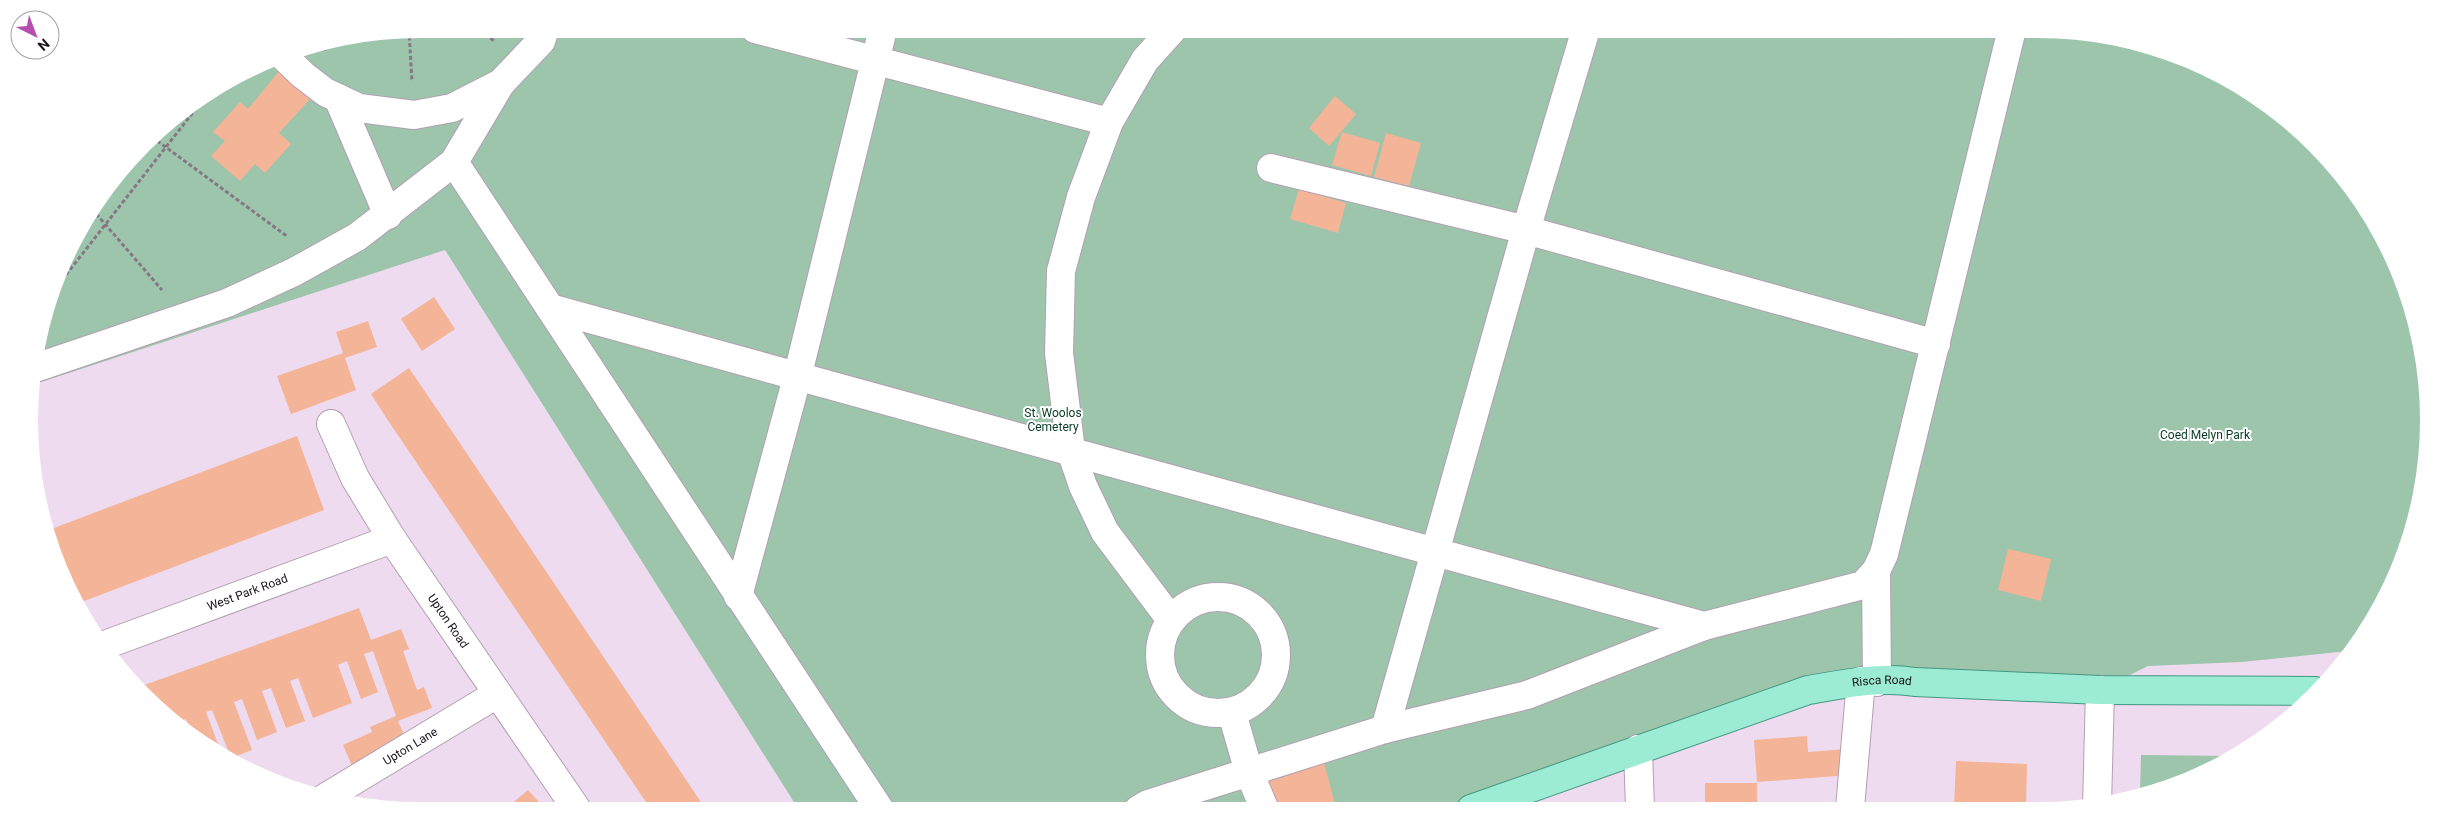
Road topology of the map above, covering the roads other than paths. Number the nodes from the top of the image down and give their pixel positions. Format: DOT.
graph roads {
  1 [pos="542,38"];
  2 [pos="791,38"];
  3 [pos="881,38"];
  4 [pos="1165,38"];
  5 [pos="1583,38"];
  6 [pos="2010,38"];
  7 [pos="876,59"];
  8 [pos="289,61"];
  9 [pos="501,83"];
  10 [pos="338,98"];
  11 [pos="1109,122"];
  12 [pos="454,162"];
  13 [pos="1270,168"];
  14 [pos="388,215"];
  15 [pos="1526,230"];
  16 [pos="550,308"];
  17 [pos="1936,344"];
  18 [pos="42,366"];
  19 [pos="797,378"];
  20 [pos="331,424"];
  21 [pos="1071,451"];
  22 [pos="392,539"];
  23 [pos="1435,553"];
  24 [pos="1876,571"];
  25 [pos="738,596"];
  26 [pos="1171,620"];
  27 [pos="1704,626"];
  28 [pos="110,643"];
  29 [pos="1869,681"];
  30 [pos="2100,690"];
  31 [pos="2307,691"];
  32 [pos="497,694"];
  33 [pos="1232,713"];
  34 [pos="1385,729"];
  35 [pos="1638,749"];
  36 [pos="1249,772"];
  37 [pos="333,792"];
  38 [pos="2097,798"];
  39 [pos="572,802"];
  40 [pos="875,802"];
  41 [pos="1154,802"];
  42 [pos="1262,802"];
  43 [pos="1490,802"];
  44 [pos="1640,802"];
  45 [pos="1851,802"];
  1 -- 9 [label="street"];
  2 -- 7 [label="street"];
  3 -- 7 [label="street"];
  4 -- 11 [label="street"];
  5 -- 15 [label="street"];
  6 -- 17 [label="street"];
  7 -- 11 [label="street"];
  7 -- 19 [label="street"];
  8 -- 10 [label="street"];
  9 -- 10 [label="street"];
  9 -- 12 [label="street"];
  10 -- 14 [label="street"];
  11 -- 21 [label="street"];
  12 -- 14 [label="street"];
  12 -- 16 [label="street"];
  13 -- 15 [label="street"];
  14 -- 18 [label="street"];
  15 -- 17 [label="street"];
  15 -- 23 [label="street"];
  16 -- 19 [label="street"];
  16 -- 25 [label="street"];
  17 -- 24 [label="street"];
  19 -- 21 [label="street"];
  19 -- 25 [label="street"];
  20 -- 22 [label="street, Upton Road"];
  21 -- 23 [label="street"];
  21 -- 26 [label="street"];
  22 -- 28 [label="street, West Park Road"];
  22 -- 32 [label="street, Upton Road"];
  23 -- 27 [label="street"];
  23 -- 34 [label="street"];
  24 -- 27 [label="street"];
  24 -- 29 [label="street"];
  25 -- 40 [label="street"];
  26 -- 33 [label="street"];
  26 -- 33 [label="street"];
  27 -- 34 [label="street"];
  29 -- 30 [label="main road, Risca Road"];
  29 -- 35 [label="main road, Risca Road"];
  29 -- 45 [label="street"];
  30 -- 31 [label="main road, Risca Road"];
  30 -- 38 [label="street"];
  32 -- 37 [label="street, Upton Lane"];
  32 -- 39 [label="street, Upton Road"];
  33 -- 36 [label="street"];
  34 -- 36 [label="street"];
  35 -- 43 [label="main road, Risca Road"];
  35 -- 44 [label="street"];
  36 -- 41 [label="street"];
  36 -- 42 [label="street"];
}
